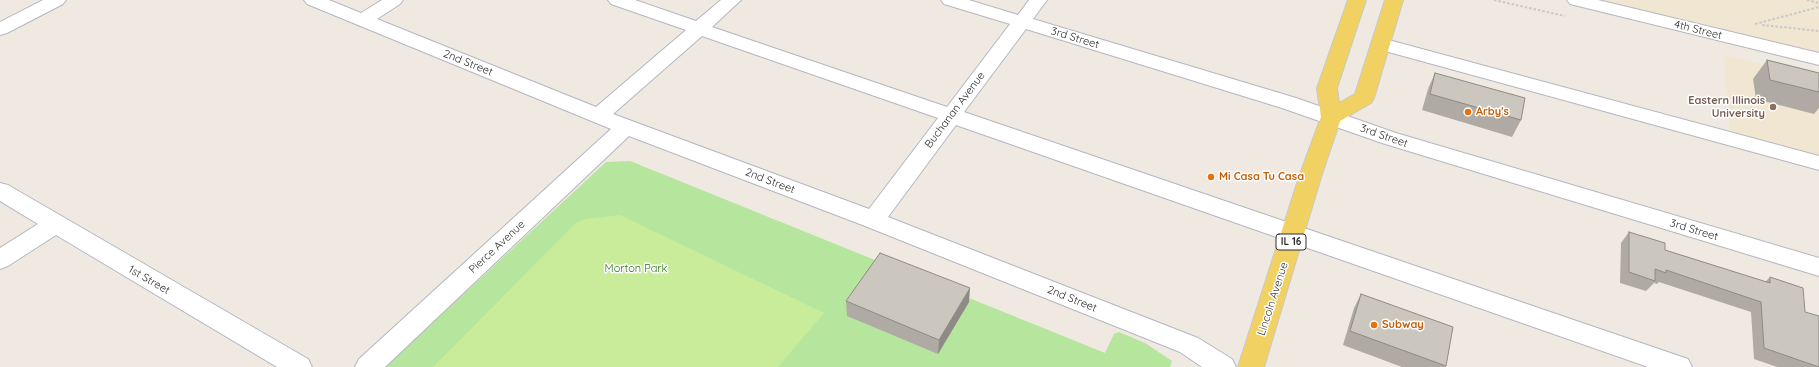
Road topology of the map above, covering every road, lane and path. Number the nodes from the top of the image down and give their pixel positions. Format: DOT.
graph roads {
  1 [pos="57,0"];
  2 [pos="313,0"];
  3 [pos="394,0"];
  4 [pos="617,0"];
  5 [pos="732,0"];
  6 [pos="950,0"];
  7 [pos="1038,0"];
  8 [pos="1357,0"];
  9 [pos="1394,0"];
  10 [pos="1576,0"];
  11 [pos="1807,0"];
  12 [pos="1819,3"];
  13 [pos="1819,7"];
  14 [pos="363,20"];
  15 [pos="1022,22"];
  16 [pos="1748,23"];
  17 [pos="1755,24"];
  18 [pos="0,29"];
  19 [pos="698,29"];
  20 [pos="1819,31"];
  21 [pos="1381,44"];
  22 [pos="1819,59"];
  23 [pos="598,116"];
  24 [pos="951,116"];
  25 [pos="1330,117"];
  26 [pos="626,127"];
  27 [pos="1819,163"];
  28 [pos="0,191"];
  29 [pos="873,220"];
  30 [pos="55,224"];
  31 [pos="1293,234"];
  32 [pos="0,260"];
  33 [pos="1819,267"];
  34 [pos="299,367"];
  35 [pos="368,367"];
  36 [pos="1224,367"];
  37 [pos="1251,367"];
  38 [pos="1679,367"];
  1 -- 18 [label="street"];
  2 -- 14 [label="street, 2nd Street"];
  3 -- 14 [label="street"];
  4 -- 19 [label="street"];
  5 -- 19 [label="street"];
  6 -- 15 [label="street, 3rd Street"];
  7 -- 15 [label="street, Buchanan Avenue"];
  8 -- 25 [label="main road, Lincoln Avenue / IL 16"];
  9 -- 21 [label="main road"];
  10 -- 22 [label="street, 4th Street"];
  11 -- 12 [label="path"];
  13 -- 17 [label="path"];
  14 -- 23 [label="street, 2nd Street"];
  15 -- 24 [label="street, Buchanan Avenue"];
  15 -- 25 [label="street, 3rd Street"];
  16 -- 17 [label="path"];
  17 -- 20 [label="path"];
  19 -- 23 [label="street"];
  19 -- 24 [label="street"];
  21 -- 25 [label="main road"];
  21 -- 27 [label="street"];
  23 -- 26 [label="street, 2nd Street"];
  24 -- 29 [label="street, Buchanan Avenue"];
  24 -- 31 [label="street"];
  25 -- 31 [label="main road, Lincoln Avenue / IL 16"];
  25 -- 33 [label="street, 3rd Street"];
  26 -- 29 [label="street, 2nd Street"];
  26 -- 35 [label="street, Pierce Avenue"];
  28 -- 30 [label="street, 1st Street"];
  29 -- 36 [label="street, 2nd Street"];
  30 -- 32 [label="street"];
  30 -- 34 [label="street, 1st Street"];
  31 -- 37 [label="main road, Lincoln Avenue / IL 16"];
  31 -- 38 [label="street"];
}
